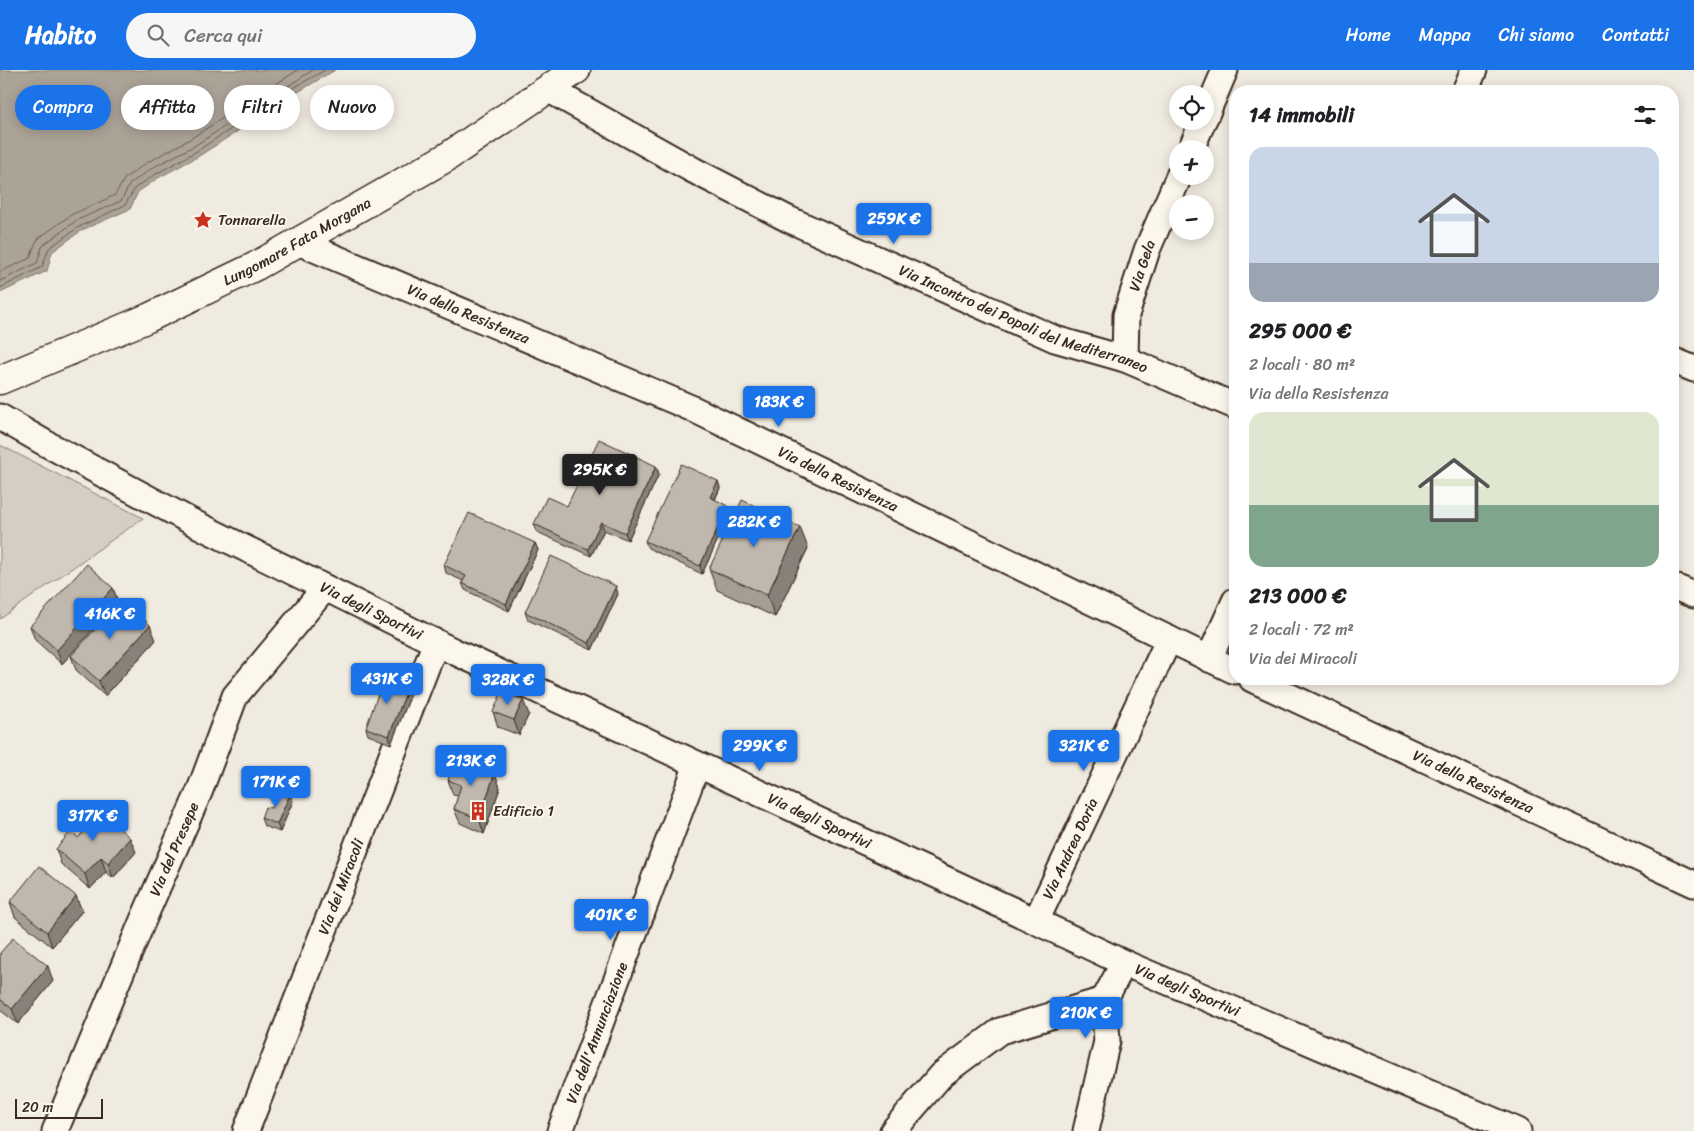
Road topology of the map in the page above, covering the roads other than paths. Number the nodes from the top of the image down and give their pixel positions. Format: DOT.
graph roads {
  1 [pos="576,70"];
  2 [pos="1225,70"];
  3 [pos="1474,70"];
  4 [pos="1468,85"];
  5 [pos="548,89"];
  6 [pos="1214,96"];
  7 [pos="1175,185"];
  8 [pos="298,242"];
  9 [pos="1125,359"];
  10 [pos="1679,363"];
  11 [pos="1694,369"];
  12 [pos="0,380"];
  13 [pos="1229,403"];
  14 [pos="0,417"];
  15 [pos="326,588"];
  16 [pos="1679,589"];
  17 [pos="1694,595"];
  18 [pos="1229,614"];
  19 [pos="1169,640"];
  20 [pos="436,642"];
  21 [pos="1209,659"];
  22 [pos="1229,668"];
  23 [pos="1265,685"];
  24 [pos="697,765"];
  25 [pos="1694,884"];
  26 [pos="1036,921"];
  27 [pos="1124,964"];
  28 [pos="1104,1000"];
  29 [pos="55,1131"];
  30 [pos="246,1131"];
  31 [pos="560,1131"];
  32 [pos="893,1131"];
  33 [pos="1086,1131"];
  34 [pos="1518,1131"];
  1 -- 5 [label="street, Lungomare Fata Morgana"];
  2 -- 6 [label="street"];
  3 -- 4 [label="street"];
  5 -- 8 [label="street, Lungomare Fata Morgana"];
  5 -- 9 [label="street, Via Incontro dei Popoli del Mediterraneo"];
  7 -- 9 [label="street, Via Gela"];
  8 -- 12 [label="street, Lungomare Fata Morgana"];
  8 -- 19 [label="street, Via della Resistenza"];
  9 -- 13 [label="street, Via Incontro dei Popoli del Mediterraneo"];
  10 -- 11 [label="street"];
  14 -- 15 [label="street, Via degli Sportivi"];
  15 -- 20 [label="street, Via degli Sportivi"];
  15 -- 29 [label="street, Via del Presepe"];
  16 -- 17 [label="street"];
  18 -- 21 [label="street"];
  19 -- 21 [label="street, Via della Resistenza"];
  19 -- 26 [label="street, Via Andrea Doria"];
  20 -- 24 [label="street, Via degli Sportivi"];
  20 -- 30 [label="street, Via dei Miracoli"];
  21 -- 22 [label="street, Via della Resistenza"];
  23 -- 25 [label="street, Via della Resistenza"];
  24 -- 26 [label="street, Via degli Sportivi"];
  24 -- 31 [label="street, Via dell'Annunciazione"];
  26 -- 27 [label="street, Via degli Sportivi"];
  27 -- 28 [label="street"];
  27 -- 34 [label="street, Via degli Sportivi"];
  28 -- 32 [label="street"];
  28 -- 33 [label="street"];
}
